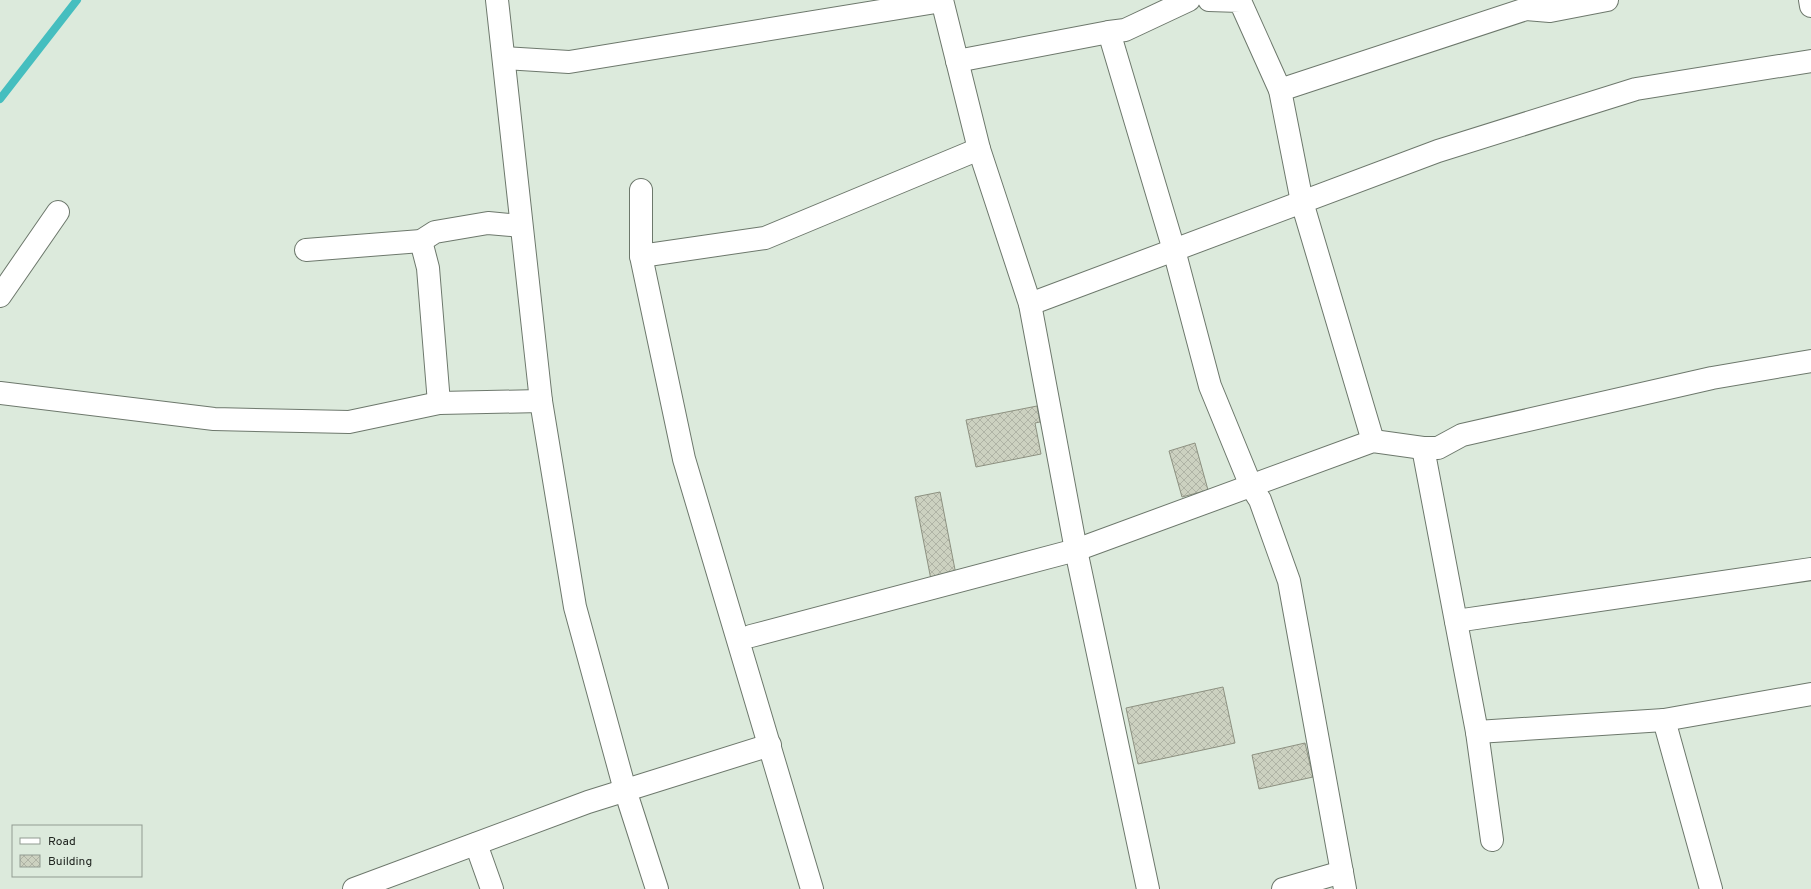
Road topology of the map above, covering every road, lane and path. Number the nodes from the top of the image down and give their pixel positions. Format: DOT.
graph roads {
  1 [pos="497,0"];
  2 [pos="1189,0"];
  3 [pos="1209,0"];
  4 [pos="1607,0"];
  5 [pos="1810,0"];
  6 [pos="942,1"];
  7 [pos="1811,6"];
  8 [pos="1109,32"];
  9 [pos="504,58"];
  10 [pos="957,61"];
  11 [pos="1811,61"];
  12 [pos="1280,90"];
  13 [pos="979,149"];
  14 [pos="641,190"];
  15 [pos="1302,202"];
  16 [pos="58,212"];
  17 [pos="521,226"];
  18 [pos="421,241"];
  19 [pos="306,250"];
  20 [pos="1174,250"];
  21 [pos="641,256"];
  22 [pos="0,296"];
  23 [pos="1030,304"];
  24 [pos="1811,361"];
  25 [pos="0,393"];
  26 [pos="542,402"];
  27 [pos="439,403"];
  28 [pos="1373,441"];
  29 [pos="1423,448"];
  30 [pos="1251,486"];
  31 [pos="1076,550"];
  32 [pos="1811,569"];
  33 [pos="1456,621"];
  34 [pos="751,636"];
  35 [pos="1811,694"];
  36 [pos="1664,720"];
  37 [pos="1477,732"];
  38 [pos="770,745"];
  39 [pos="627,796"];
  40 [pos="1492,840"];
  41 [pos="476,844"];
  42 [pos="1343,880"];
  43 [pos="356,889"];
  44 [pos="492,889"];
  45 [pos="657,889"];
  46 [pos="812,889"];
  47 [pos="1148,889"];
  48 [pos="1283,889"];
  49 [pos="1712,889"];
  1 -- 9 [label="street"];
  2 -- 8 [label="street"];
  3 -- 12 [label="street"];
  4 -- 12 [label="street"];
  5 -- 7 [label="street"];
  6 -- 9 [label="street"];
  6 -- 10 [label="street"];
  8 -- 10 [label="street"];
  8 -- 20 [label="street"];
  9 -- 17 [label="street"];
  10 -- 13 [label="street"];
  11 -- 15 [label="street"];
  12 -- 15 [label="street"];
  13 -- 21 [label="street"];
  13 -- 23 [label="street"];
  14 -- 21 [label="street"];
  15 -- 20 [label="street"];
  15 -- 28 [label="street"];
  16 -- 22 [label="street"];
  17 -- 18 [label="street"];
  17 -- 26 [label="street"];
  18 -- 19 [label="street"];
  18 -- 27 [label="street"];
  20 -- 23 [label="street"];
  20 -- 30 [label="street"];
  21 -- 38 [label="street"];
  23 -- 31 [label="street"];
  24 -- 29 [label="street"];
  25 -- 27 [label="street"];
  26 -- 27 [label="street"];
  26 -- 39 [label="street"];
  28 -- 29 [label="street"];
  28 -- 30 [label="street"];
  29 -- 33 [label="street"];
  30 -- 31 [label="street"];
  30 -- 42 [label="street"];
  31 -- 34 [label="street"];
  31 -- 47 [label="street"];
  32 -- 33 [label="street"];
  33 -- 37 [label="street"];
  35 -- 36 [label="street"];
  36 -- 37 [label="street"];
  36 -- 49 [label="street"];
  37 -- 40 [label="street"];
  38 -- 39 [label="street"];
  38 -- 46 [label="street"];
  39 -- 41 [label="street"];
  39 -- 45 [label="street"];
  41 -- 43 [label="street"];
  41 -- 44 [label="street"];
  42 -- 48 [label="street"];
}
